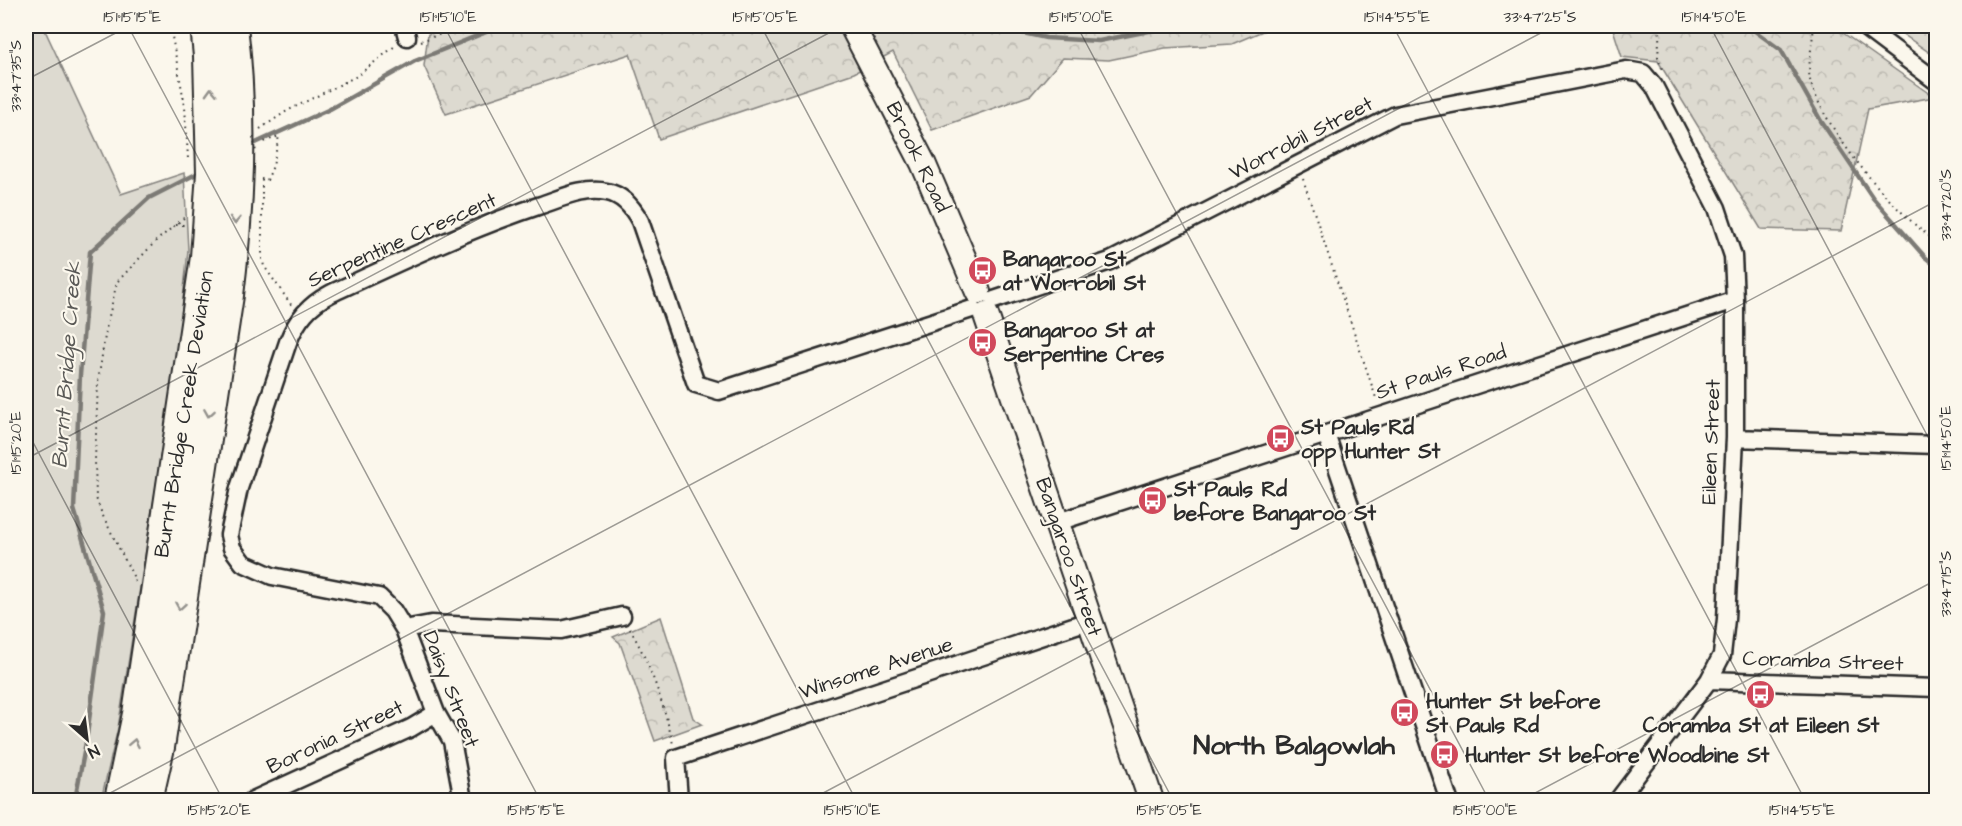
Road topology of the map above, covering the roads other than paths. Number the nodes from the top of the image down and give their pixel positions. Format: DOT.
graph roads {
  1 [pos="207,26"];
  2 [pos="231,26"];
  3 [pos="852,26"];
  4 [pos="1863,26"];
  5 [pos="1643,73"];
  6 [pos="1936,81"];
  7 [pos="238,158"];
  8 [pos="1735,300"];
  9 [pos="982,304"];
  10 [pos="1326,434"];
  11 [pos="1735,438"];
  12 [pos="1936,445"];
  13 [pos="1058,522"];
  14 [pos="622,616"];
  15 [pos="1091,620"];
  16 [pos="404,629"];
  17 [pos="1709,680"];
  18 [pos="1936,688"];
  19 [pos="436,713"];
  20 [pos="122,801"];
  21 [pos="146,801"];
  22 [pos="253,801"];
  23 [pos="463,801"];
  24 [pos="679,801"];
  25 [pos="1151,801"];
  26 [pos="1449,801"];
  27 [pos="1618,801"];
  7 -- 1 [label="highway, Burnt Bridge Creek Deviation, one-way"];
  2 -- 7 [label="highway, Burnt Bridge Creek Deviation"];
  3 -- 9 [label="street, Brook Road"];
  4 -- 6 [label="street"];
  5 -- 8 [label="street, Eileen Street"];
  5 -- 9 [label="street, Worrobil Street"];
  20 -- 7 [label="highway, Burnt Bridge Creek Deviation, one-way"];
  7 -- 21 [label="highway, Burnt Bridge Creek Deviation, one-way"];
  8 -- 10 [label="street, St Pauls Road"];
  8 -- 11 [label="street, Eileen Street"];
  9 -- 13 [label="street, Bangaroo Street"];
  9 -- 16 [label="street, Serpentine Crescent"];
  10 -- 13 [label="street, St Pauls Road"];
  10 -- 26 [label="street"];
  11 -- 12 [label="street"];
  11 -- 17 [label="street, Eileen Street"];
  13 -- 15 [label="street, Bangaroo Street"];
  14 -- 16 [label="street"];
  15 -- 24 [label="street, Winsome Avenue"];
  15 -- 25 [label="street, Bangaroo Street"];
  16 -- 19 [label="street, Daisy Street"];
  17 -- 18 [label="street, Coramba Street"];
  17 -- 27 [label="street, Eileen Street"];
  19 -- 22 [label="street, Boronia Street"];
  19 -- 23 [label="street, Daisy Street"];
}
